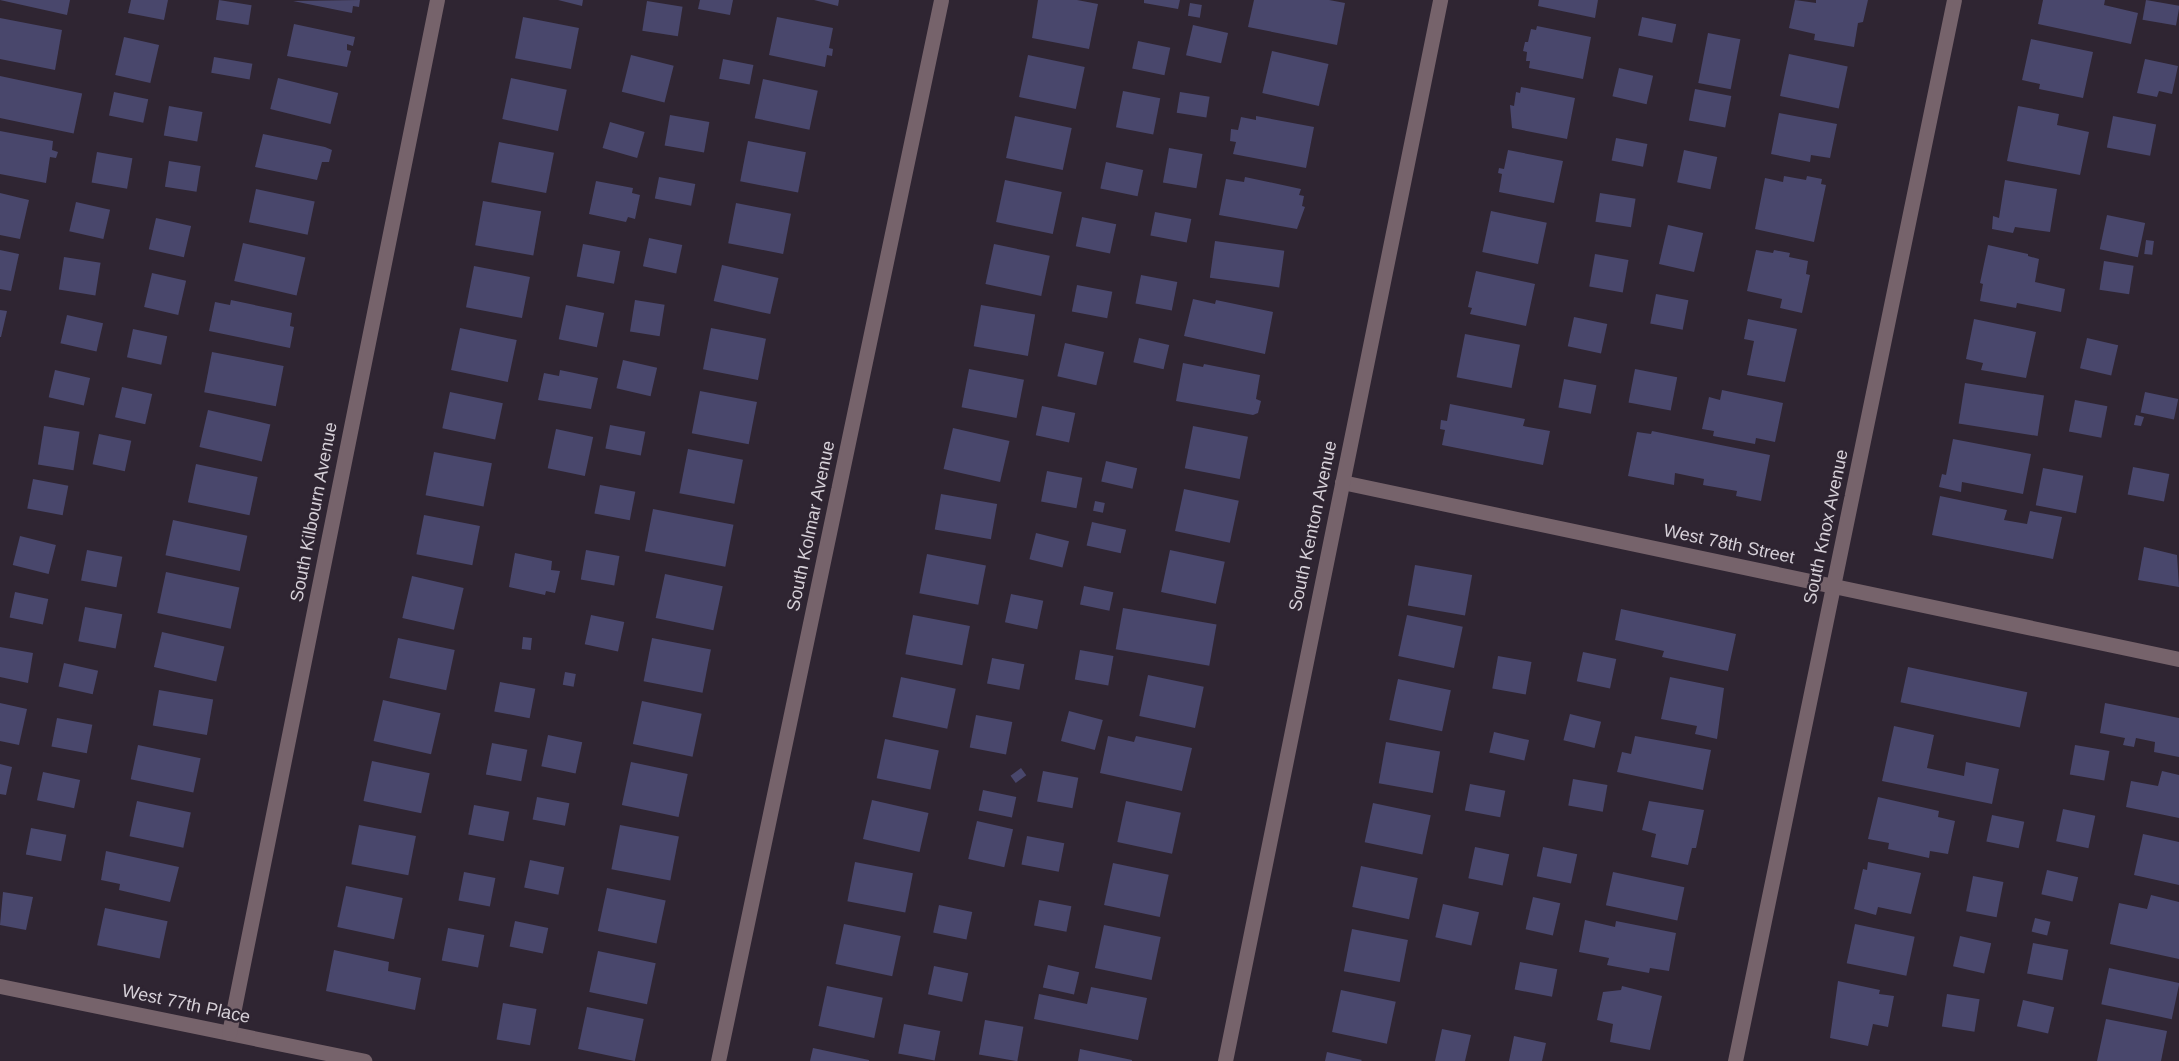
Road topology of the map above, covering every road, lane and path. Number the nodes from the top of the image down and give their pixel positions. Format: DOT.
graph roads {
  1 [pos="437,0"];
  2 [pos="941,0"];
  3 [pos="1440,0"];
  4 [pos="1954,0"];
  5 [pos="1342,482"];
  6 [pos="1833,586"];
  7 [pos="2179,659"];
  8 [pos="0,986"];
  9 [pos="229,1033"];
  10 [pos="364,1061"];
  11 [pos="718,1061"];
  12 [pos="1225,1061"];
  13 [pos="1735,1061"];
  1 -- 9 [label="street, South Kilbourn Avenue"];
  2 -- 11 [label="street, South Kolmar Avenue"];
  3 -- 5 [label="street, South Kenton Avenue"];
  4 -- 6 [label="street, South Knox Avenue"];
  5 -- 6 [label="street, West 78th Street"];
  5 -- 12 [label="street, South Kenton Avenue"];
  6 -- 7 [label="street, West 78th Street"];
  6 -- 13 [label="street, South Knox Avenue"];
  8 -- 9 [label="street, West 77th Place"];
  9 -- 10 [label="street, West 77th Place"];
}
